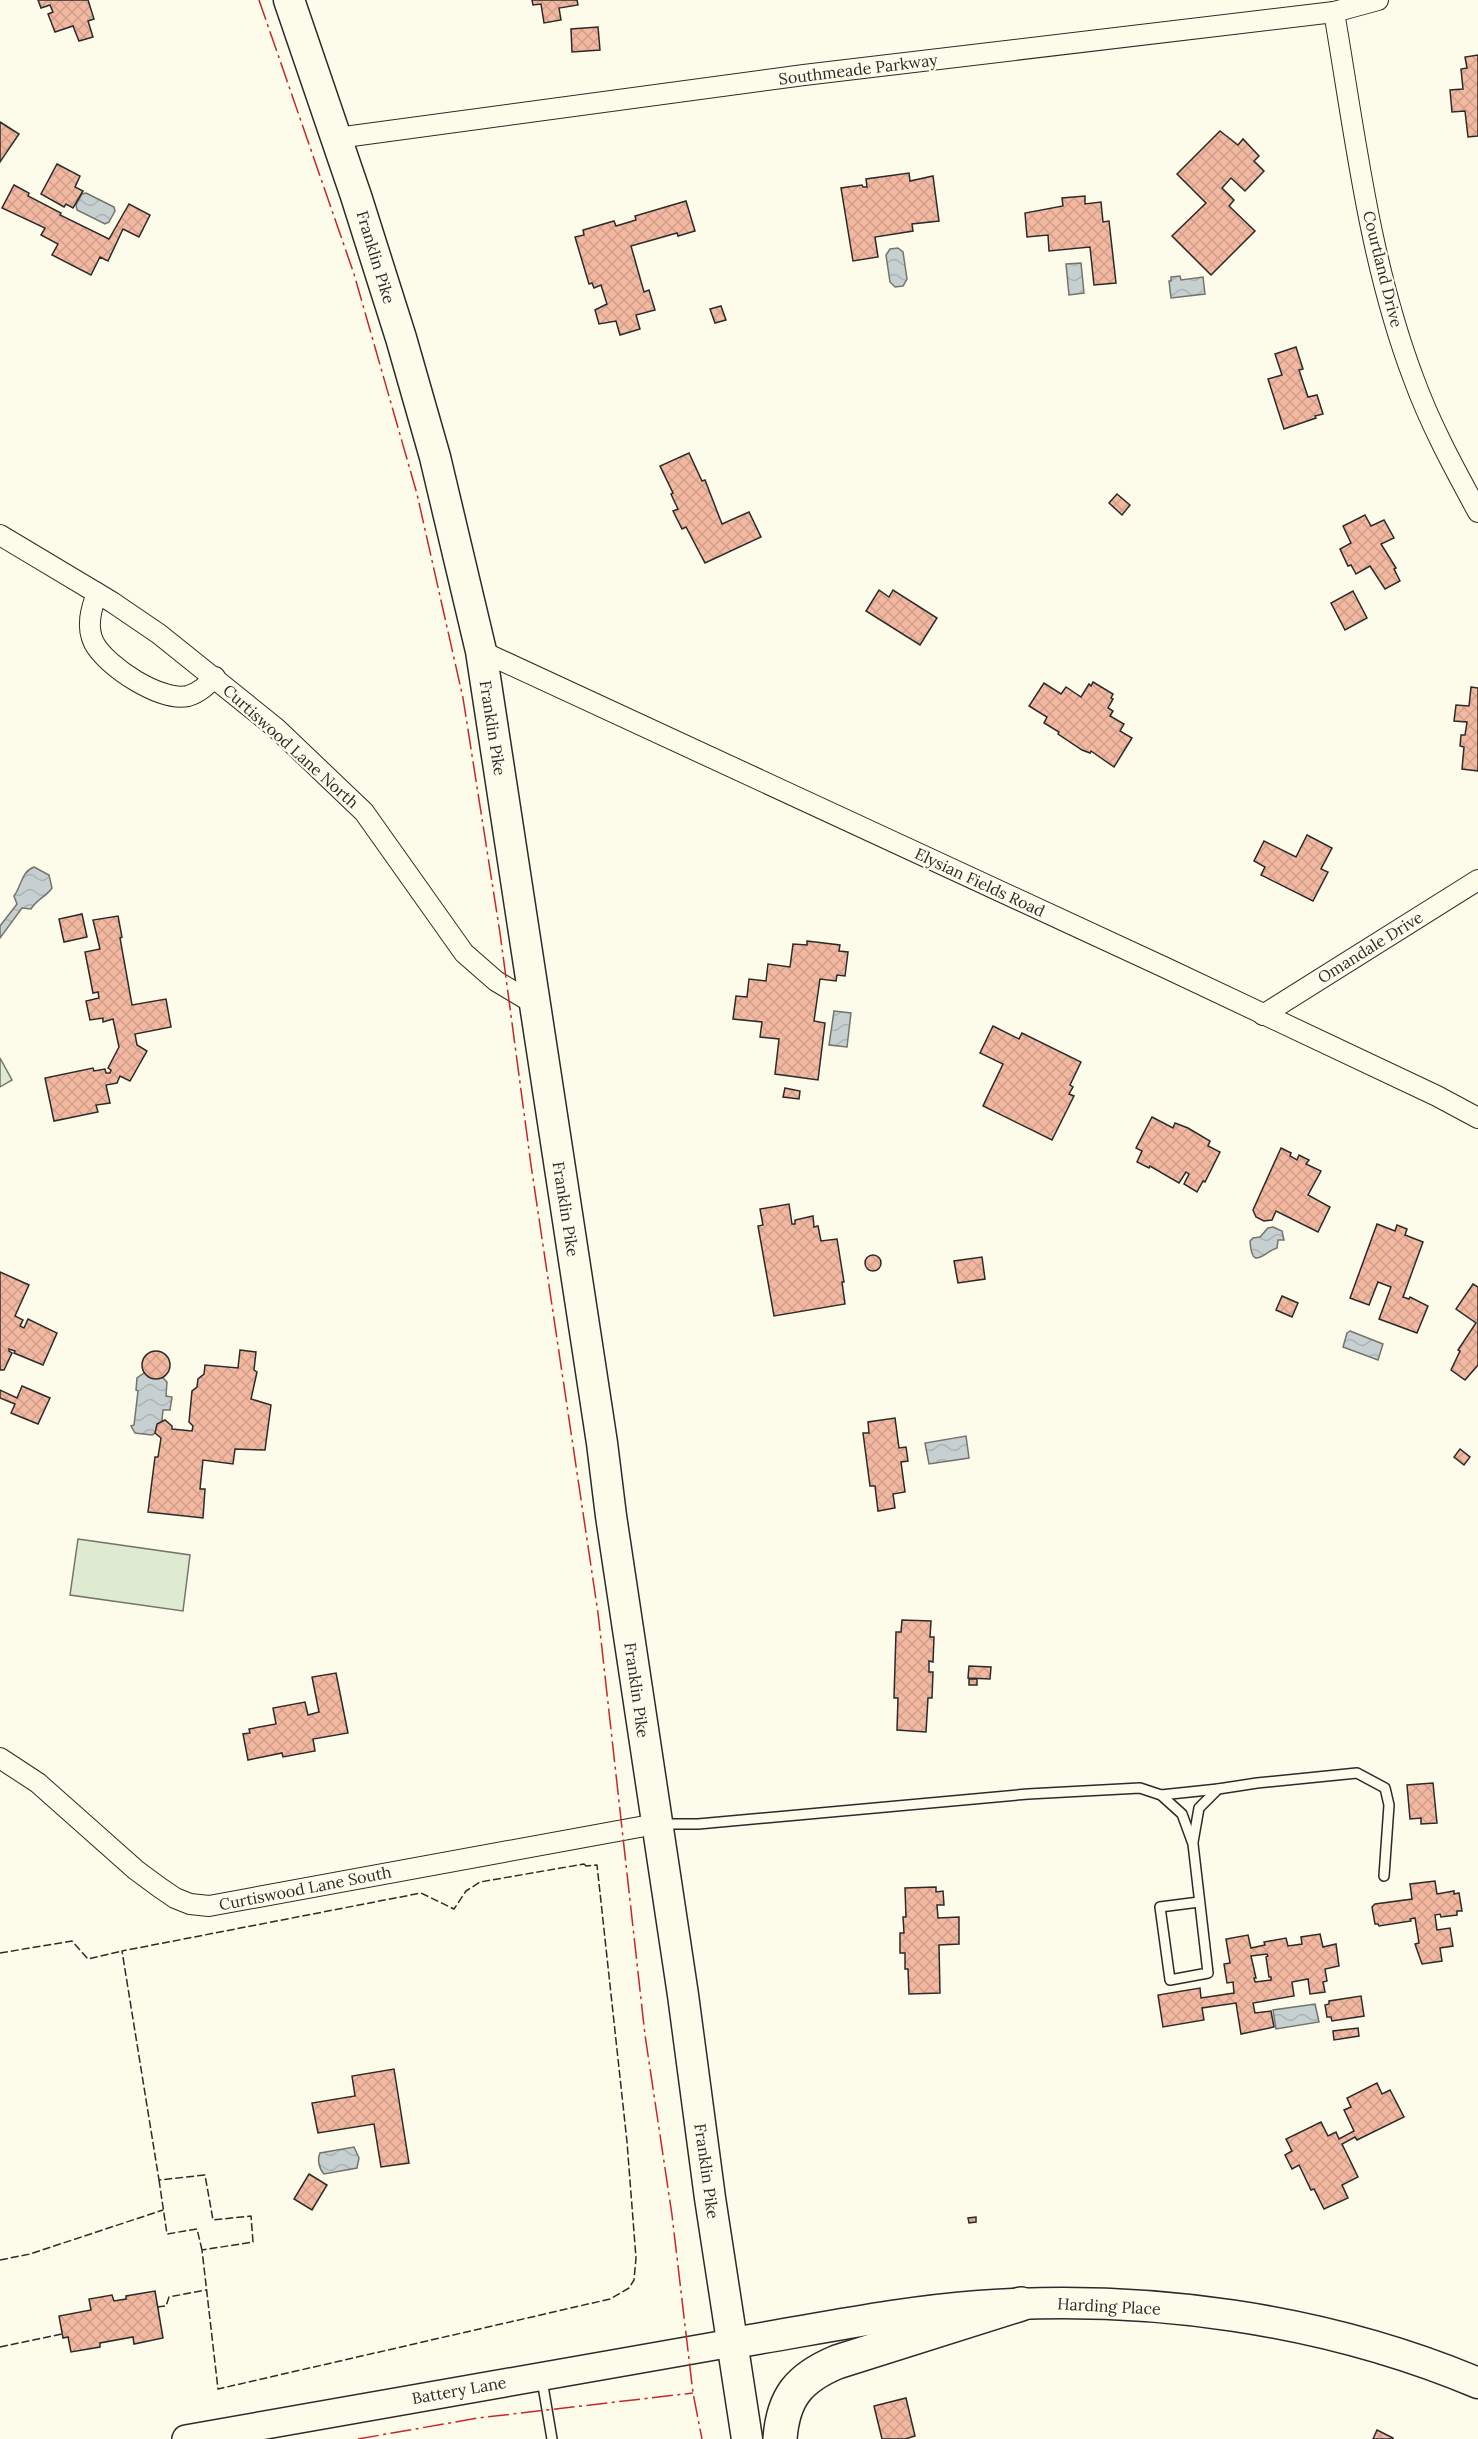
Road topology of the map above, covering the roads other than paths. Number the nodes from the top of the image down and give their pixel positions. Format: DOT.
graph roads {
  1 [pos="289,0"];
  2 [pos="1378,0"];
  3 [pos="1334,12"];
  4 [pos="337,138"];
  5 [pos="1478,512"];
  6 [pos="0,535"];
  7 [pos="96,593"];
  8 [pos="481,651"];
  9 [pos="214,677"];
  10 [pos="1478,880"];
  11 [pos="536,1005"];
  12 [pos="1263,1015"];
  13 [pos="1478,1118"];
  14 [pos="0,1758"];
  15 [pos="1218,1790"];
  16 [pos="1161,1795"];
  17 [pos="656,1824"];
  18 [pos="1193,1844"];
  19 [pos="1384,1876"];
  20 [pos="1199,1902"];
  21 [pos="1021,2304"];
  22 [pos="732,2343"];
  23 [pos="541,2375"];
  24 [pos="1478,2383"];
  25 [pos="186,2439"];
  26 [pos="552,2439"];
  27 [pos="747,2439"];
  28 [pos="780,2439"];
  1 -- 4 [label="main road, Franklin Pike"];
  2 -- 3 [label="street, Southmeade Parkway"];
  3 -- 4 [label="street, Southmeade Parkway"];
  3 -- 5 [label="street, Courtland Drive"];
  4 -- 8 [label="main road, Franklin Pike"];
  6 -- 7 [label="street, Curtiswood Lane North"];
  7 -- 9 [label="street, Curtiswood Lane North"];
  7 -- 9 [label="street"];
  8 -- 11 [label="main road, Franklin Pike"];
  8 -- 12 [label="street, Elysian Fields Road"];
  9 -- 11 [label="street, Curtiswood Lane North"];
  10 -- 12 [label="street, Omandale Drive"];
  11 -- 17 [label="main road, Franklin Pike"];
  12 -- 13 [label="street, Elysian Fields Road"];
  14 -- 17 [label="street, Curtiswood Lane South"];
  15 -- 16 [label="lane"];
  15 -- 18 [label="lane"];
  15 -- 19 [label="lane"];
  16 -- 17 [label="lane"];
  16 -- 18 [label="lane"];
  17 -- 22 [label="main road, Franklin Pike"];
  18 -- 20 [label="lane"];
  20 -- 20 [label="lane"];
  21 -- 22 [label="main road, Harding Place"];
  21 -- 24 [label="main road, Harding Place"];
  21 -- 28 [label="highway"];
  22 -- 23 [label="main road, Battery Lane"];
  22 -- 27 [label="main road, Franklin Pike"];
  23 -- 25 [label="main road, Battery Lane"];
  23 -- 26 [label="lane"];
}
